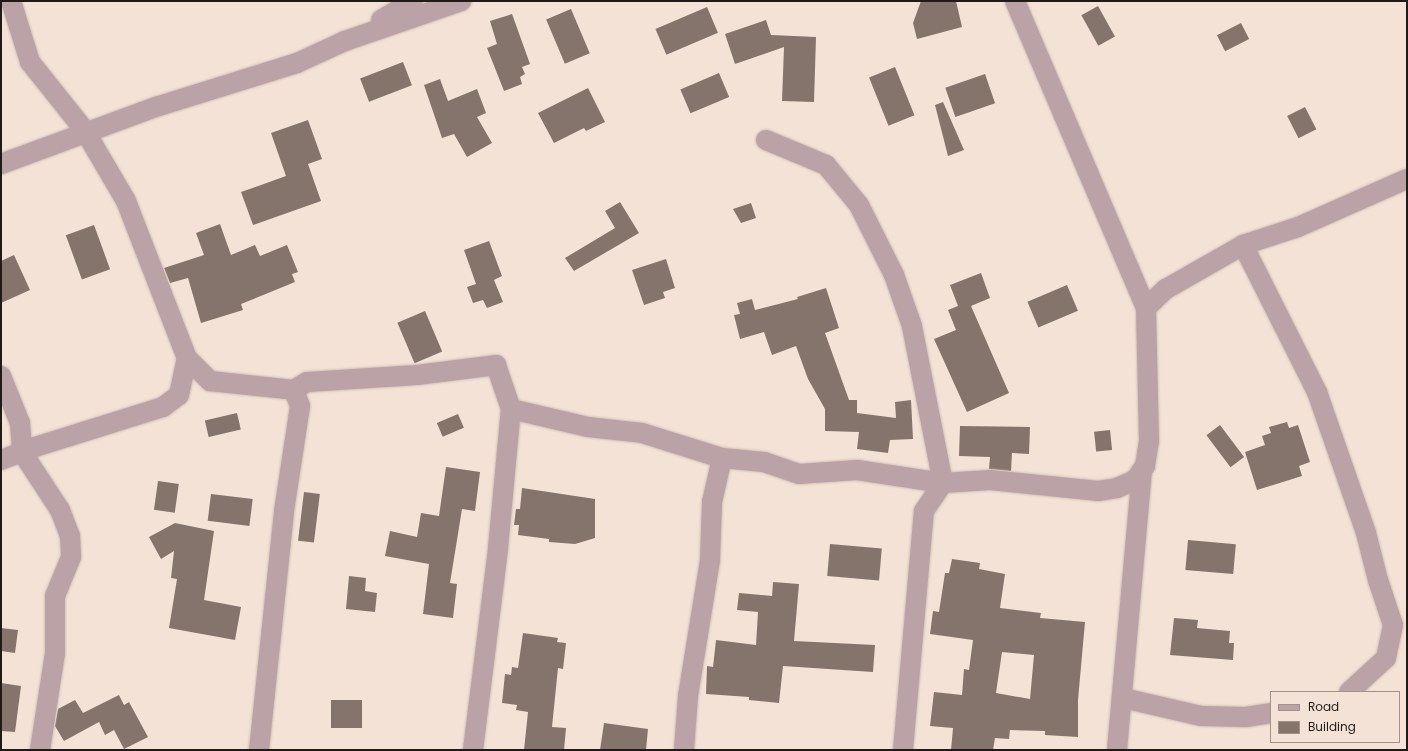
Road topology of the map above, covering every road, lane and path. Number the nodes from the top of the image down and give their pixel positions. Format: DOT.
graph roads {
  1 [pos="11,1"];
  2 [pos="413,1"];
  3 [pos="461,1"];
  4 [pos="1015,1"];
  5 [pos="345,41"];
  6 [pos="85,131"];
  7 [pos="766,140"];
  8 [pos="1,164"];
  9 [pos="1407,179"];
  10 [pos="1243,245"];
  11 [pos="1146,308"];
  12 [pos="187,358"];
  13 [pos="1,376"];
  14 [pos="294,390"];
  15 [pos="511,409"];
  16 [pos="22,452"];
  17 [pos="722,458"];
  18 [pos="1,460"];
  19 [pos="1142,470"];
  20 [pos="943,483"];
  21 [pos="1350,691"];
  22 [pos="1123,698"];
  23 [pos="1270,713"];
  24 [pos="40,750"];
  25 [pos="259,750"];
  26 [pos="473,750"];
  27 [pos="684,750"];
  28 [pos="903,750"];
  29 [pos="1117,750"];
  1 -- 6 [label="street"];
  2 -- 5 [label="street"];
  3 -- 5 [label="street"];
  4 -- 11 [label="street"];
  5 -- 6 [label="street"];
  6 -- 8 [label="street"];
  6 -- 12 [label="street"];
  7 -- 20 [label="street"];
  9 -- 10 [label="street"];
  10 -- 11 [label="street"];
  10 -- 21 [label="street"];
  11 -- 19 [label="street"];
  12 -- 14 [label="street"];
  12 -- 16 [label="street"];
  13 -- 16 [label="street"];
  14 -- 15 [label="street"];
  14 -- 25 [label="street"];
  15 -- 17 [label="street"];
  15 -- 26 [label="street"];
  16 -- 18 [label="street"];
  16 -- 24 [label="street"];
  17 -- 20 [label="street"];
  17 -- 27 [label="street"];
  19 -- 20 [label="street"];
  19 -- 22 [label="street"];
  20 -- 28 [label="street"];
  22 -- 23 [label="street"];
  22 -- 29 [label="street"];
}
